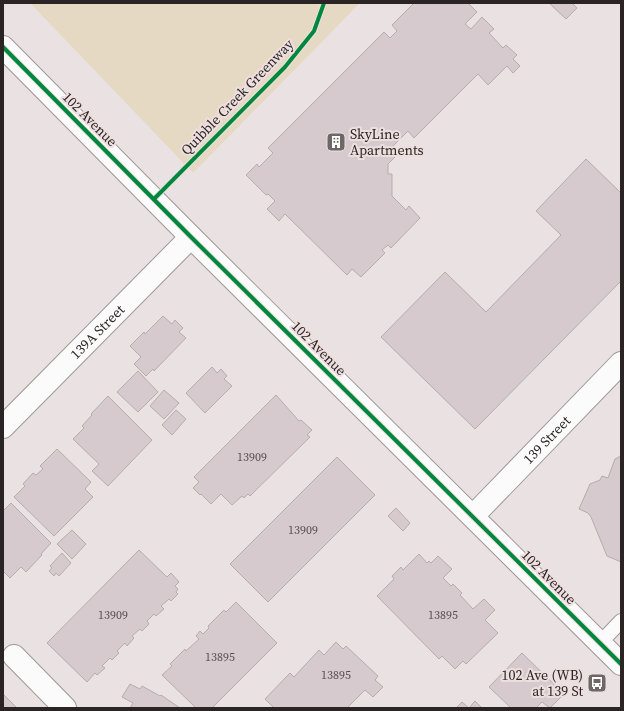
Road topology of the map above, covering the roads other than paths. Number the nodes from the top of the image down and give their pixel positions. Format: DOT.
graph roads {
  1 [pos="3,47"];
  2 [pos="192,237"];
  3 [pos="621,363"];
  4 [pos="3,427"];
  5 [pos="472,516"];
  6 [pos="621,621"];
  7 [pos="600,644"];
  8 [pos="14,656"];
  9 [pos="621,664"];
  10 [pos="65,708"];
  1 -- 2 [label="street, 102 Avenue"];
  2 -- 4 [label="street, 139A Street"];
  2 -- 5 [label="street, 102 Avenue"];
  3 -- 5 [label="street, 139 Street"];
  5 -- 7 [label="street, 102 Avenue"];
  6 -- 7 [label="lane"];
  7 -- 9 [label="street, 102 Avenue"];
  8 -- 10 [label="street"];
}
